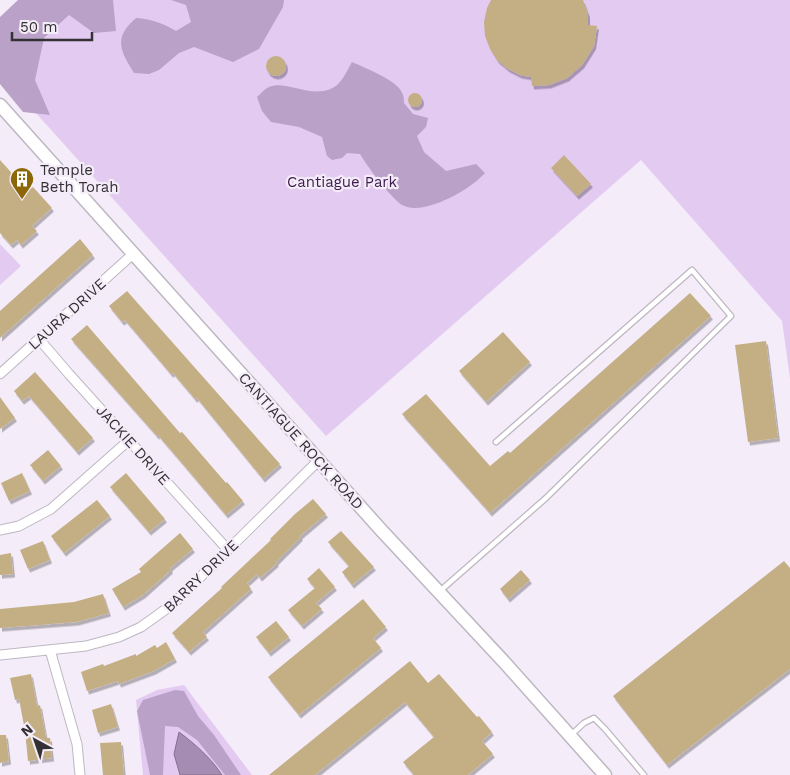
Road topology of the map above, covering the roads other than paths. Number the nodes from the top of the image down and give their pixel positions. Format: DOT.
graph roads {
  1 [pos="0,106"];
  2 [pos="134,254"];
  3 [pos="39,339"];
  4 [pos="0,374"];
  5 [pos="128,441"];
  6 [pos="496,442"];
  7 [pos="319,460"];
  8 [pos="0,530"];
  9 [pos="228,550"];
  10 [pos="439,592"];
  11 [pos="50,650"];
  12 [pos="0,655"];
  13 [pos="570,736"];
  14 [pos="80,775"];
  15 [pos="605,775"];
  16 [pos="644,775"];
  1 -- 2 [label="main road, CANTIAGUE ROCK ROAD"];
  2 -- 3 [label="street, LAURA DRIVE"];
  2 -- 7 [label="main road, CANTIAGUE ROCK ROAD"];
  3 -- 4 [label="street, LAURA DRIVE"];
  3 -- 5 [label="street, JACKIE DRIVE"];
  5 -- 8 [label="street"];
  5 -- 9 [label="street, JACKIE DRIVE"];
  6 -- 10 [label="lane"];
  7 -- 9 [label="street, BARRY DRIVE"];
  7 -- 10 [label="main road, CANTIAGUE ROCK ROAD"];
  9 -- 11 [label="street, BARRY DRIVE"];
  10 -- 13 [label="main road, CANTIAGUE ROCK ROAD"];
  11 -- 12 [label="street, BARRY DRIVE"];
  11 -- 14 [label="street"];
  13 -- 15 [label="main road, CANTIAGUE ROCK ROAD"];
  13 -- 16 [label="lane"];
}
